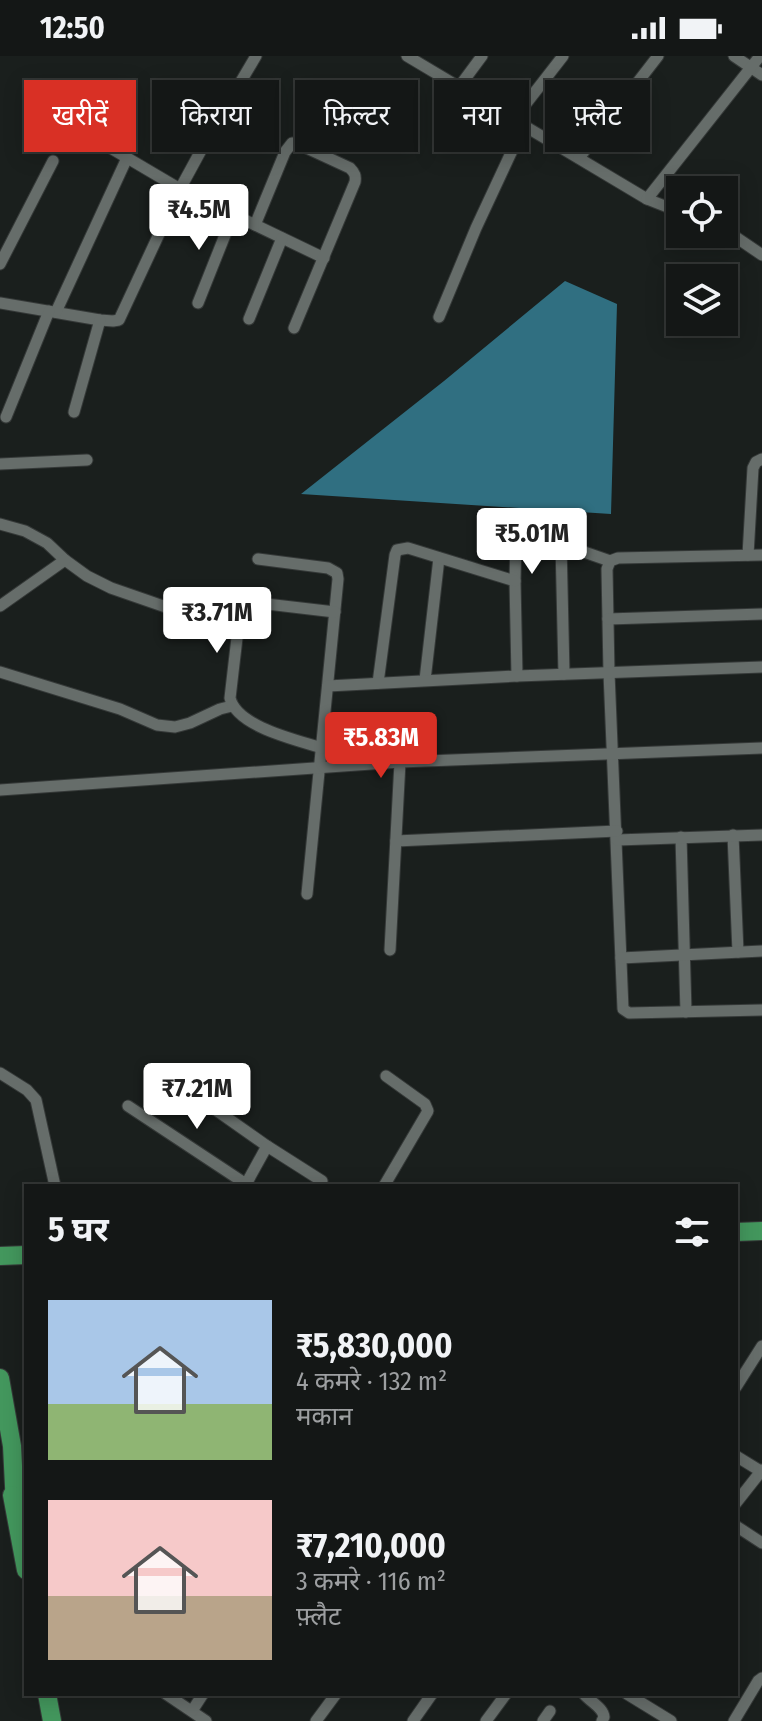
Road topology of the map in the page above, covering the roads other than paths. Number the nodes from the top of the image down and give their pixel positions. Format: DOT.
graph roads {
  1 [pos="256,56"];
  2 [pos="407,56"];
  3 [pos="482,56"];
  4 [pos="563,56"];
  5 [pos="658,56"];
  6 [pos="734,56"];
  7 [pos="760,56"];
  8 [pos="751,68"];
  9 [pos="762,75"];
  10 [pos="447,80"];
  11 [pos="464,80"];
  12 [pos="529,107"];
  13 [pos="529,128"];
  14 [pos="117,152"];
  15 [pos="507,152"];
  16 [pos="127,158"];
  17 [pos="579,158"];
  18 [pos="53,161"];
  19 [pos="180,189"];
  20 [pos="647,199"];
  21 [pos="666,206"];
  22 [pos="233,215"];
  23 [pos="255,225"];
  24 [pos="282,238"];
  25 [pos="738,239"];
  26 [pos="762,255"];
  27 [pos="324,258"];
  28 [pos="0,264"];
  29 [pos="0,303"];
  30 [pos="198,303"];
  31 [pos="52,311"];
  32 [pos="439,317"];
  33 [pos="249,319"];
  34 [pos="100,320"];
  35 [pos="294,328"];
  36 [pos="74,412"];
  37 [pos="6,417"];
  38 [pos="762,459"];
  39 [pos="87,460"];
  40 [pos="0,464"];
  41 [pos="757,505"];
  42 [pos="0,524"];
  43 [pos="561,543"];
  44 [pos="748,555"];
  45 [pos="762,555"];
  46 [pos="439,558"];
  47 [pos="258,559"];
  48 [pos="65,560"];
  49 [pos="610,561"];
  50 [pos="515,581"];
  51 [pos="0,606"];
  52 [pos="335,612"];
  53 [pos="762,614"];
  54 [pos="608,619"];
  55 [pos="238,632"];
  56 [pos="762,667"];
  57 [pos="0,672"];
  58 [pos="609,673"];
  59 [pos="564,674"];
  60 [pos="517,676"];
  61 [pos="425,680"];
  62 [pos="378,683"];
  63 [pos="328,686"];
  64 [pos="232,706"];
  65 [pos="322,748"];
  66 [pos="762,748"];
  67 [pos="613,753"];
  68 [pos="400,762"];
  69 [pos="320,767"];
  70 [pos="0,790"];
  71 [pos="617,835"];
  72 [pos="733,835"];
  73 [pos="762,835"];
  74 [pos="681,837"];
  75 [pos="396,841"];
  76 [pos="307,894"];
  77 [pos="390,950"];
  78 [pos="762,951"];
  79 [pos="738,952"];
  80 [pos="685,955"];
  81 [pos="621,958"];
  82 [pos="762,1010"];
  83 [pos="686,1012"];
  84 [pos="162,1072"];
  85 [pos="0,1073"];
  86 [pos="386,1076"];
  87 [pos="128,1106"];
  88 [pos="267,1146"];
  89 [pos="322,1181"];
  90 [pos="55,1184"];
  91 [pos="244,1184"];
  92 [pos="246,1184"];
  93 [pos="385,1184"];
  94 [pos="762,1231"];
  95 [pos="738,1232"];
  96 [pos="24,1255"];
  97 [pos="0,1256"];
  98 [pos="762,1346"];
  99 [pos="0,1378"];
  100 [pos="738,1384"];
  101 [pos="13,1449"];
  102 [pos="738,1457"];
  103 [pos="762,1471"];
  104 [pos="738,1501"];
  105 [pos="738,1527"];
  106 [pos="762,1543"];
  107 [pos="24,1558"];
  108 [pos="762,1678"];
  109 [pos="47,1696"];
  110 [pos="169,1696"];
  111 [pos="202,1696"];
  112 [pos="335,1696"];
  113 [pos="431,1696"];
  114 [pos="505,1696"];
  115 [pos="585,1696"];
  116 [pos="630,1696"];
  117 [pos="192,1711"];
  118 [pos="52,1721"];
  119 [pos="206,1721"];
  120 [pos="316,1721"];
  121 [pos="413,1721"];
  122 [pos="486,1721"];
  123 [pos="602,1721"];
  124 [pos="671,1721"];
  125 [pos="734,1721"];
  1 -- 19 [label="street"];
  2 -- 10 [label="street"];
  3 -- 11 [label="street"];
  4 -- 12 [label="street"];
  5 -- 17 [label="street"];
  6 -- 8 [label="street"];
  7 -- 8 [label="street"];
  8 -- 9 [label="street"];
  8 -- 20 [label="street"];
  13 -- 17 [label="street"];
  14 -- 16 [label="street"];
  15 -- 32 [label="street"];
  16 -- 19 [label="street"];
  16 -- 31 [label="street"];
  17 -- 20 [label="street"];
  18 -- 28 [label="street"];
  19 -- 22 [label="street"];
  19 -- 34 [label="street"];
  20 -- 21 [label="street"];
  22 -- 23 [label="street"];
  22 -- 30 [label="street"];
  23 -- 24 [label="street"];
  23 -- 27 [label="street"];
  24 -- 27 [label="street"];
  24 -- 33 [label="street"];
  25 -- 26 [label="street"];
  27 -- 35 [label="street"];
  29 -- 31 [label="street"];
  31 -- 34 [label="street"];
  31 -- 37 [label="street"];
  34 -- 36 [label="street"];
  38 -- 41 [label="street"];
  39 -- 40 [label="street"];
  41 -- 44 [label="street"];
  42 -- 48 [label="street"];
  43 -- 49 [label="street"];
  43 -- 50 [label="street"];
  43 -- 59 [label="street"];
  44 -- 45 [label="street"];
  44 -- 49 [label="street"];
  46 -- 50 [label="street"];
  46 -- 61 [label="street"];
  46 -- 62 [label="street"];
  47 -- 52 [label="street"];
  48 -- 51 [label="street"];
  48 -- 55 [label="street"];
  49 -- 54 [label="street"];
  50 -- 60 [label="street"];
  52 -- 55 [label="street"];
  52 -- 63 [label="street"];
  53 -- 54 [label="street"];
  54 -- 58 [label="street"];
  55 -- 64 [label="street"];
  56 -- 58 [label="street"];
  57 -- 64 [label="street"];
  58 -- 59 [label="street"];
  58 -- 67 [label="street"];
  59 -- 60 [label="street"];
  60 -- 61 [label="street"];
  61 -- 62 [label="street"];
  62 -- 63 [label="street"];
  63 -- 65 [label="street"];
  64 -- 65 [label="street"];
  65 -- 69 [label="street"];
  66 -- 67 [label="street"];
  67 -- 68 [label="street"];
  67 -- 71 [label="street"];
  68 -- 69 [label="street"];
  68 -- 75 [label="street"];
  69 -- 70 [label="street"];
  69 -- 76 [label="street"];
  71 -- 74 [label="street"];
  71 -- 75 [label="street"];
  71 -- 81 [label="street"];
  72 -- 73 [label="street"];
  72 -- 74 [label="street"];
  72 -- 79 [label="street"];
  74 -- 80 [label="street"];
  75 -- 77 [label="street"];
  78 -- 79 [label="street"];
  79 -- 80 [label="street"];
  80 -- 81 [label="street"];
  80 -- 83 [label="street"];
  81 -- 83 [label="street"];
  82 -- 83 [label="street"];
  84 -- 88 [label="street"];
  85 -- 90 [label="street"];
  86 -- 93 [label="street"];
  87 -- 91 [label="street"];
  88 -- 89 [label="street"];
  88 -- 92 [label="street"];
  94 -- 95 [label="main road"];
  96 -- 97 [label="main road"];
  98 -- 100 [label="street"];
  99 -- 101 [label="main road"];
  101 -- 107 [label="main road"];
  102 -- 103 [label="street"];
  103 -- 104 [label="street"];
  105 -- 106 [label="street"];
  108 -- 125 [label="street"];
  109 -- 118 [label="main road"];
  110 -- 117 [label="street"];
  111 -- 117 [label="street"];
  112 -- 120 [label="street"];
  113 -- 121 [label="street"];
  114 -- 122 [label="street"];
  115 -- 123 [label="street"];
  116 -- 124 [label="street"];
  117 -- 119 [label="street"];
}
